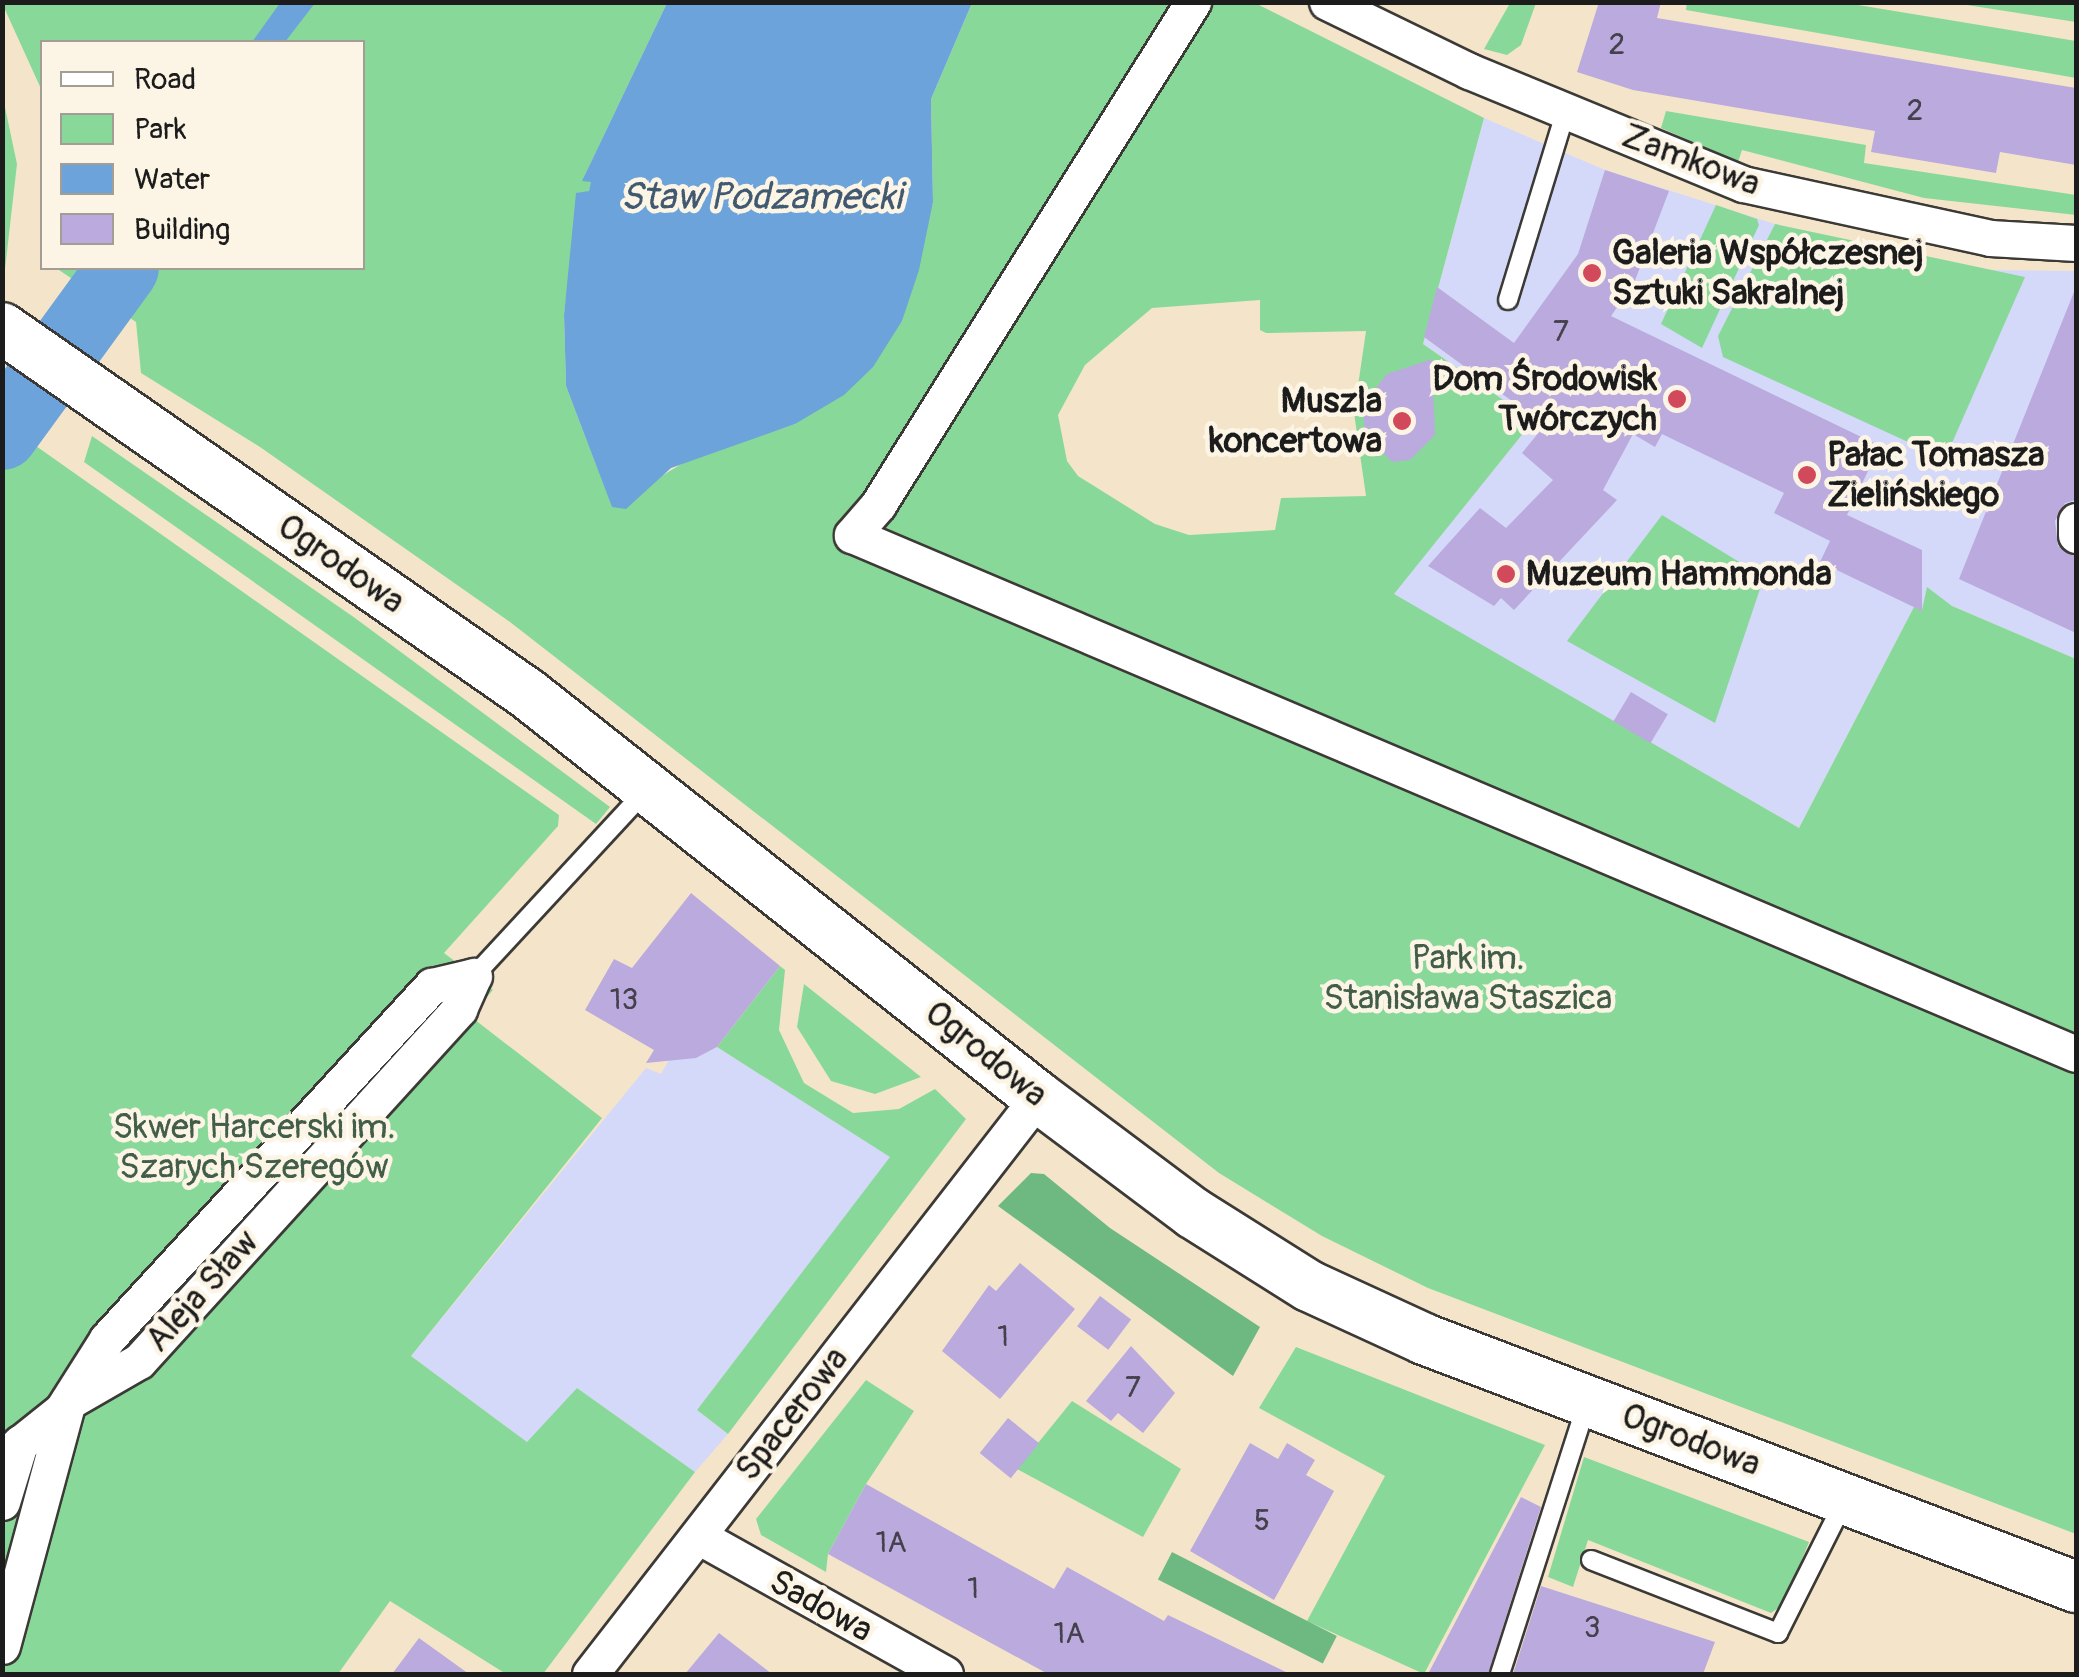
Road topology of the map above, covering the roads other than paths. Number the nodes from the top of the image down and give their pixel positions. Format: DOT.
graph roads {
  1 [pos="1193,2"];
  2 [pos="1327,2"];
  3 [pos="1566,110"];
  4 [pos="2076,243"];
  5 [pos="1508,300"];
  6 [pos="9,333"];
  7 [pos="2076,521"];
  8 [pos="2076,535"];
  9 [pos="648,788"];
  10 [pos="474,976"];
  11 [pos="2076,1054"];
  12 [pos="1038,1097"];
  13 [pos="1588,1401"];
  14 [pos="68,1402"];
  15 [pos="11,1450"];
  16 [pos="44,1484"];
  17 [pos="1845,1499"];
  18 [pos="2,1502"];
  19 [pos="698,1536"];
  20 [pos="1591,1560"];
  21 [pos="2076,1587"];
  22 [pos="2,1646"];
  23 [pos="590,1674"];
  24 [pos="945,1674"];
  25 [pos="1500,1674"];
  1 -- 11 [label="street"];
  2 -- 3 [label="street, Zamkowa"];
  3 -- 4 [label="street, Zamkowa"];
  3 -- 5 [label="lane"];
  6 -- 9 [label="street, Ogrodowa"];
  7 -- 8 [label="street"];
  9 -- 10 [label="lane"];
  9 -- 12 [label="street, Ogrodowa"];
  10 -- 14 [label="street, Aleja Sław"];
  12 -- 13 [label="street, Ogrodowa"];
  12 -- 19 [label="street, Spacerowa"];
  13 -- 17 [label="street, Ogrodowa"];
  13 -- 25 [label="lane"];
  14 -- 15 [label="street, Aleja Sław"];
  14 -- 16 [label="street"];
  15 -- 18 [label="street, Aleja Sław"];
  16 -- 18 [label="street"];
  16 -- 22 [label="street"];
  17 -- 20 [label="lane"];
  17 -- 21 [label="street, Ogrodowa"];
  19 -- 23 [label="street, Spacerowa"];
  19 -- 24 [label="street, Sadowa"];
}
